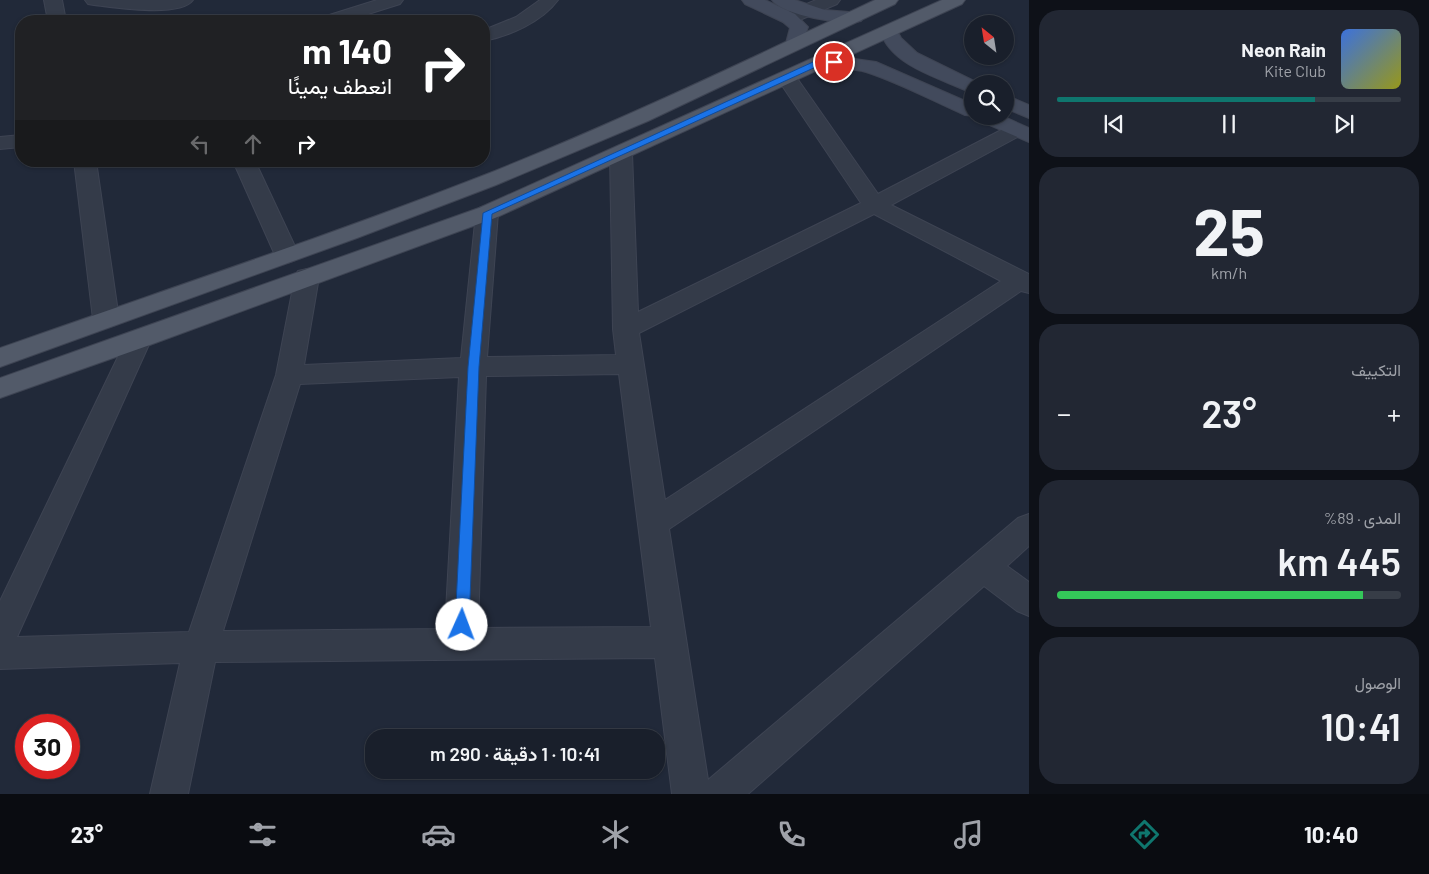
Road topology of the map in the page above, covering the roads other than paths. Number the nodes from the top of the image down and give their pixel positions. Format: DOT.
graph roads {
  1 [pos="53,0"];
  2 [pos="94,0"];
  3 [pos="394,0"];
  4 [pos="549,0"];
  5 [pos="751,0"];
  6 [pos="781,0"];
  7 [pos="831,0"];
  8 [pos="956,0"];
  9 [pos="180,1"];
  10 [pos="884,2"];
  11 [pos="144,3"];
  12 [pos="797,14"];
  13 [pos="56,15"];
  14 [pos="147,15"];
  15 [pos="348,15"];
  16 [pos="854,17"];
  17 [pos="915,19"];
  18 [pos="889,31"];
  19 [pos="490,34"];
  20 [pos="795,43"];
  21 [pos="816,64"];
  22 [pos="747,67"];
  23 [pos="783,80"];
  24 [pos="964,82"];
  25 [pos="1014,105"];
  26 [pos="964,108"];
  27 [pos="1029,112"];
  28 [pos="1005,125"];
  29 [pos="1023,133"];
  30 [pos="15,142"];
  31 [pos="0,143"];
  32 [pos="621,153"];
  33 [pos="86,167"];
  34 [pos="247,167"];
  35 [pos="874,205"];
  36 [pos="487,213"];
  37 [pos="287,255"];
  38 [pos="307,277"];
  39 [pos="1024,283"];
  40 [pos="106,318"];
  41 [pos="626,329"];
  42 [pos="138,340"];
  43 [pos="0,358"];
  44 [pos="631,364"];
  45 [pos="473,367"];
  46 [pos="289,375"];
  47 [pos="0,388"];
  48 [pos="654,524"];
  49 [pos="1029,527"];
  50 [pos="984,566"];
  51 [pos="1029,601"];
  52 [pos="0,637"];
  53 [pos="670,642"];
  54 [pos="461,645"];
  55 [pos="201,647"];
  56 [pos="0,653"];
  57 [pos="169,794"];
  58 [pos="691,794"];
  59 [pos="720,794"];
  1 -- 13 [label="street"];
  2 -- 11 [label="street"];
  3 -- 15 [label="street"];
  4 -- 19 [label="street"];
  5 -- 12 [label="main road"];
  6 -- 12 [label="main road"];
  7 -- 12 [label="street"];
  8 -- 17 [label="main road"];
  9 -- 11 [label="street"];
  10 -- 16 [label="main road"];
  10 -- 17 [label="main road"];
  11 -- 14 [label="street"];
  12 -- 16 [label="main road"];
  12 -- 20 [label="main road"];
  16 -- 20 [label="main road"];
  17 -- 18 [label="main road"];
  18 -- 21 [label="main road"];
  18 -- 24 [label="main road"];
  20 -- 22 [label="main road"];
  21 -- 23 [label="main road"];
  21 -- 26 [label="main road"];
  22 -- 23 [label="main road"];
  22 -- 37 [label="main road"];
  23 -- 32 [label="main road"];
  23 -- 35 [label="street"];
  25 -- 27 [label="main road"];
  28 -- 29 [label="main road"];
  29 -- 35 [label="street"];
  30 -- 31 [label="street"];
  32 -- 36 [label="main road"];
  32 -- 41 [label="street"];
  33 -- 40 [label="street"];
  34 -- 37 [label="street"];
  35 -- 39 [label="street"];
  35 -- 41 [label="street"];
  36 -- 38 [label="main road"];
  36 -- 45 [label="street"];
  37 -- 40 [label="main road"];
  38 -- 42 [label="main road"];
  38 -- 46 [label="street"];
  39 -- 48 [label="street"];
  40 -- 43 [label="main road"];
  41 -- 44 [label="street"];
  42 -- 47 [label="main road"];
  42 -- 52 [label="street"];
  44 -- 45 [label="street"];
  44 -- 48 [label="street"];
  45 -- 46 [label="street"];
  45 -- 54 [label="street"];
  46 -- 55 [label="street"];
  48 -- 53 [label="street"];
  49 -- 50 [label="street"];
  50 -- 51 [label="street"];
  50 -- 59 [label="street"];
  53 -- 54 [label="street"];
  53 -- 58 [label="street"];
  54 -- 55 [label="street"];
  55 -- 56 [label="street"];
  55 -- 57 [label="street"];
}
